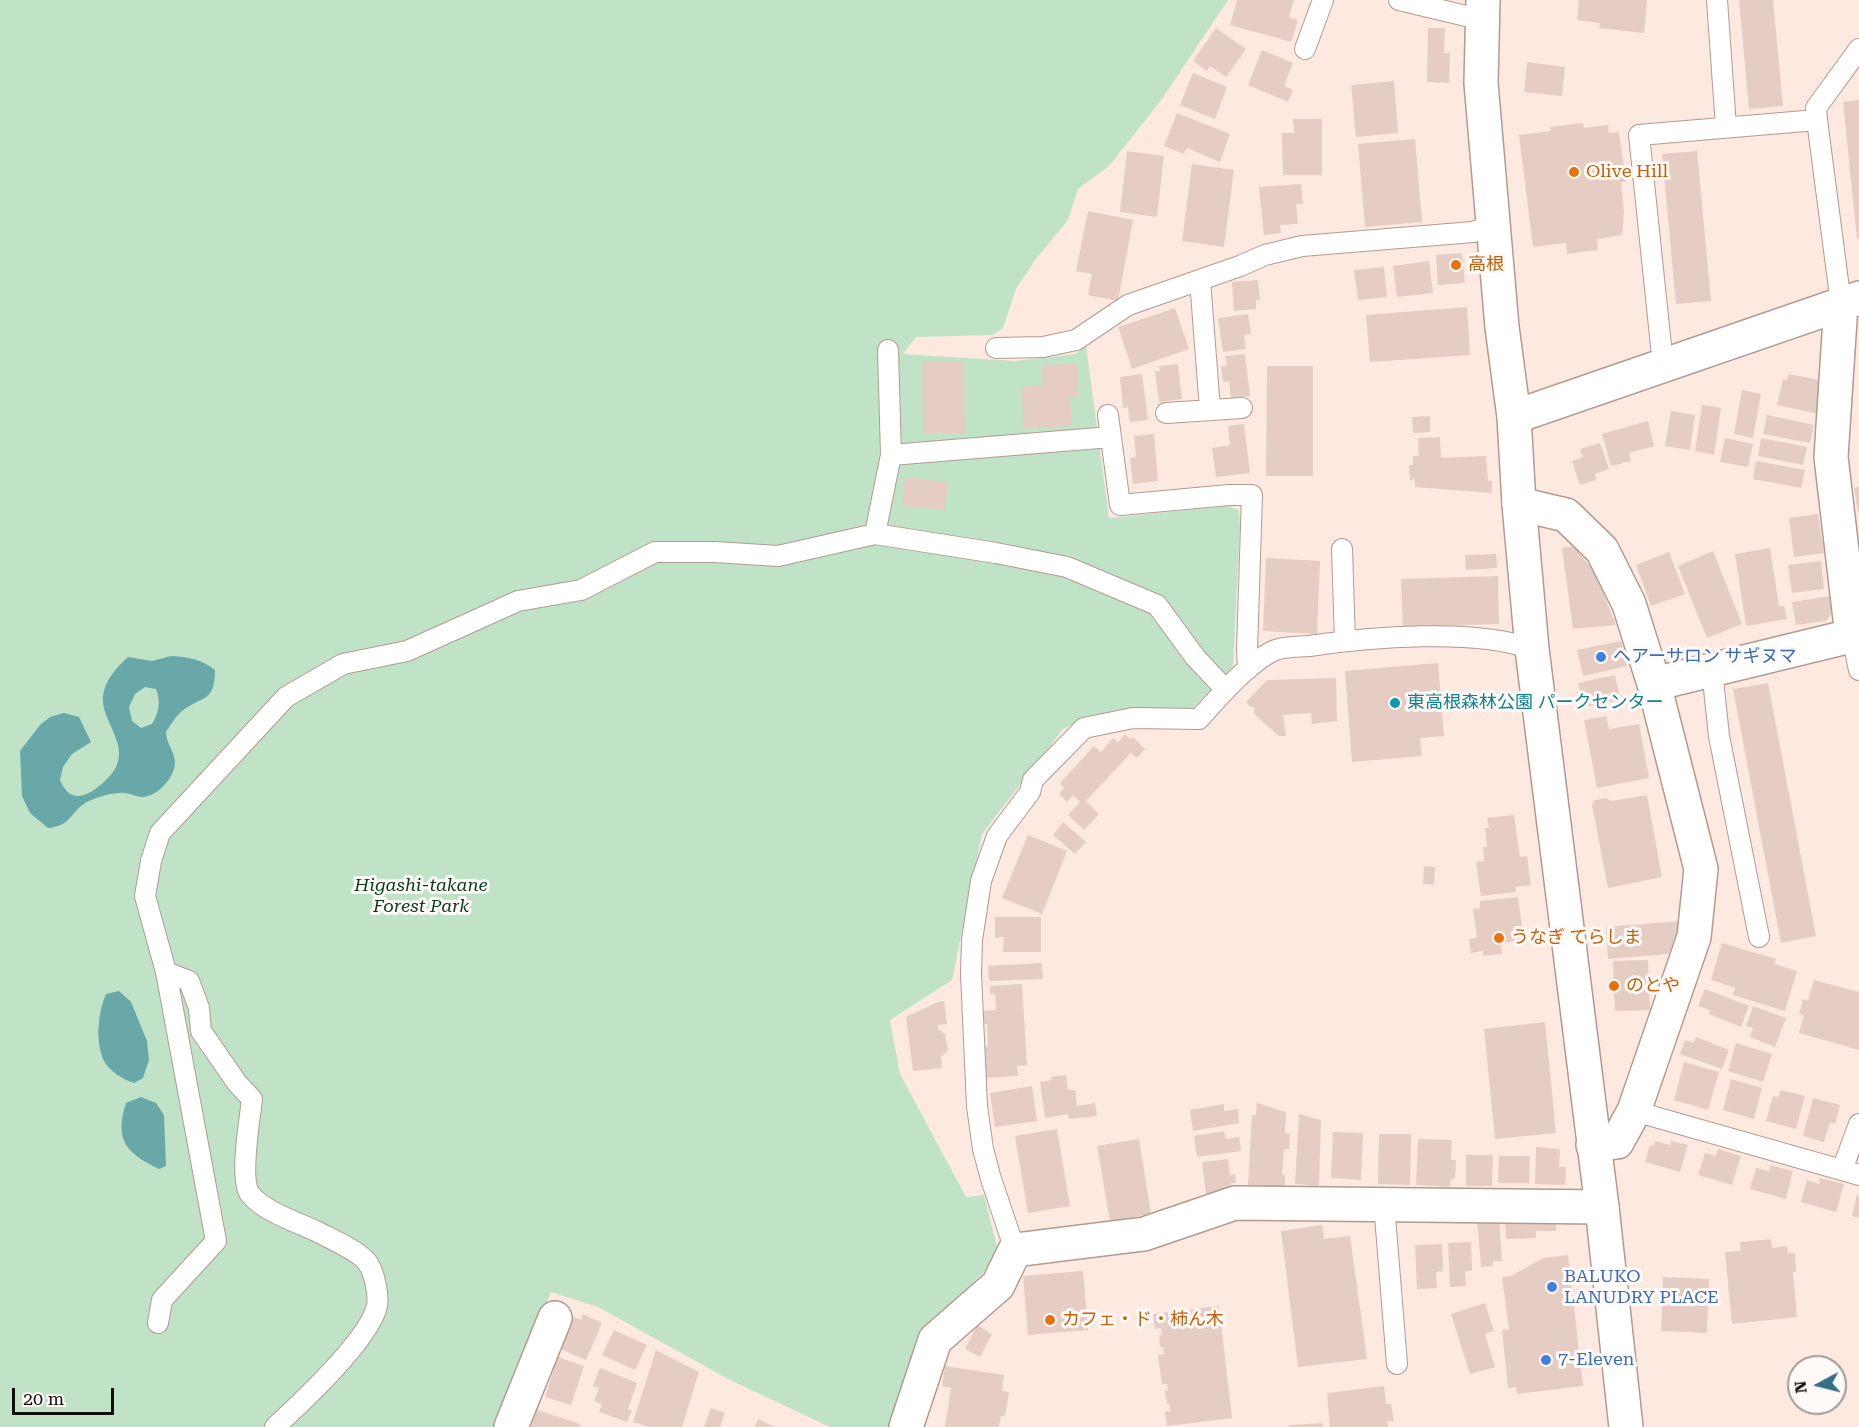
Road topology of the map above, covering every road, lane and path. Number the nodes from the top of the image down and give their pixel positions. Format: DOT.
graph roads {
  1 [pos="1323,0"];
  2 [pos="1400,0"];
  3 [pos="1717,0"];
  4 [pos="1483,10"];
  5 [pos="1305,49"];
  6 [pos="1859,49"];
  7 [pos="1817,120"];
  8 [pos="1726,127"];
  9 [pos="1493,225"];
  10 [pos="1200,280"];
  11 [pos="1850,301"];
  12 [pos="996,348"];
  13 [pos="888,350"];
  14 [pos="1663,365"];
  15 [pos="1242,408"];
  16 [pos="1210,409"];
  17 [pos="1166,413"];
  18 [pos="1108,415"];
  19 [pos="1514,417"];
  20 [pos="1111,437"];
  21 [pos="891,455"];
  22 [pos="1519,504"];
  23 [pos="875,534"];
  24 [pos="1341,549"];
  25 [pos="1856,635"];
  26 [pos="1345,641"];
  27 [pos="1532,649"];
  28 [pos="1248,669"];
  29 [pos="1712,670"];
  30 [pos="1859,670"];
  31 [pos="1654,684"];
  32 [pos="1226,690"];
  33 [pos="1759,937"];
  34 [pos="166,972"];
  35 [pos="1634,1111"];
  36 [pos="1859,1124"];
  37 [pos="1593,1146"];
  38 [pos="1851,1173"];
  39 [pos="1384,1204"];
  40 [pos="1602,1207"];
  41 [pos="1014,1250"];
  42 [pos="555,1318"];
  43 [pos="158,1323"];
  44 [pos="1397,1364"];
  45 [pos="275,1427"];
  46 [pos="512,1427"];
  47 [pos="906,1427"];
  48 [pos="1626,1427"];
  1 -- 5 [label="lane"];
  2 -- 4 [label="lane"];
  3 -- 8 [label="lane"];
  4 -- 9 [label="street"];
  6 -- 7 [label="lane"];
  7 -- 8 [label="lane"];
  7 -- 11 [label="lane"];
  8 -- 14 [label="lane"];
  9 -- 10 [label="lane"];
  9 -- 19 [label="street"];
  10 -- 12 [label="lane"];
  10 -- 16 [label="lane"];
  11 -- 14 [label="street"];
  11 -- 25 [label="street"];
  13 -- 21 [label="lane"];
  14 -- 19 [label="street"];
  15 -- 16 [label="lane"];
  16 -- 17 [label="lane"];
  18 -- 20 [label="lane"];
  19 -- 22 [label="street"];
  20 -- 21 [label="lane"];
  20 -- 28 [label="lane"];
  21 -- 23 [label="lane"];
  22 -- 27 [label="street"];
  22 -- 31 [label="street"];
  23 -- 32 [label="lane"];
  23 -- 34 [label="lane"];
  24 -- 26 [label="lane"];
  25 -- 29 [label="street"];
  25 -- 30 [label="lane"];
  26 -- 27 [label="lane"];
  26 -- 28 [label="lane"];
  27 -- 37 [label="street"];
  28 -- 32 [label="lane"];
  29 -- 31 [label="street"];
  29 -- 33 [label="lane"];
  31 -- 35 [label="street"];
  32 -- 41 [label="lane"];
  34 -- 43 [label="lane"];
  34 -- 45 [label="lane"];
  35 -- 37 [label="street"];
  35 -- 38 [label="lane"];
  36 -- 38 [label="lane"];
  37 -- 40 [label="street"];
  39 -- 40 [label="street"];
  39 -- 41 [label="street"];
  39 -- 44 [label="lane"];
  40 -- 48 [label="street"];
  41 -- 47 [label="street"];
  42 -- 46 [label="street"];
}
